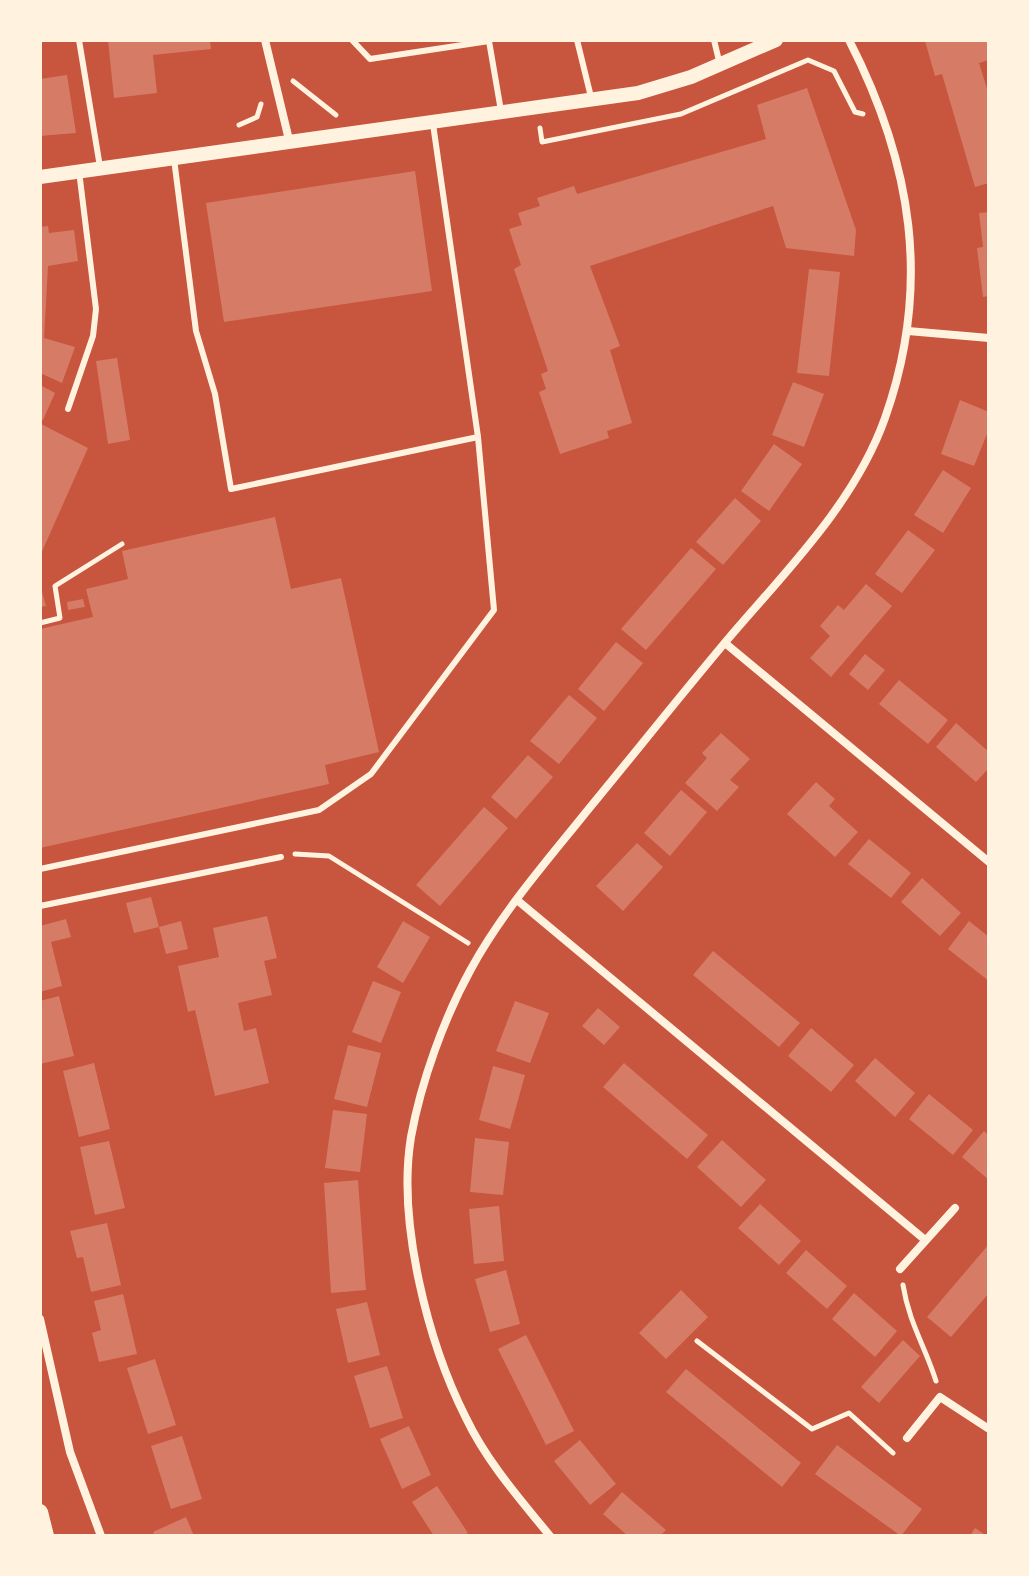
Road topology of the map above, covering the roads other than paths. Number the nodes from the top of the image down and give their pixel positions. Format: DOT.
graph roads {
  1 [pos="79,40"];
  2 [pos="265,40"];
  3 [pos="352,40"];
  4 [pos="577,40"];
  5 [pos="714,40"];
  6 [pos="776,40"];
  7 [pos="849,40"];
  8 [pos="492,41"];
  9 [pos="720,65"];
  10 [pos="592,101"];
  11 [pos="502,115"];
  12 [pos="433,124"];
  13 [pos="290,144"];
  14 [pos="174,159"];
  15 [pos="101,168"];
  16 [pos="79,171"];
  17 [pos="40,177"];
  18 [pos="908,331"];
  19 [pos="989,338"];
  20 [pos="68,409"];
  21 [pos="478,437"];
  22 [pos="725,643"];
  23 [pos="281,857"];
  24 [pos="989,862"];
  25 [pos="40,869"];
  26 [pos="517,900"];
  27 [pos="40,906"];
  28 [pos="955,1208"];
  29 [pos="924,1239"];
  30 [pos="900,1269"];
  31 [pos="40,1319"];
  32 [pos="989,1429"];
  33 [pos="907,1438"];
  34 [pos="40,1512"];
  35 [pos="44,1534"];
  36 [pos="101,1536"];
  37 [pos="550,1536"];
  1 -- 15 [label="lane"];
  2 -- 13 [label="street"];
  3 -- 8 [label="lane"];
  4 -- 10 [label="lane"];
  5 -- 9 [label="lane"];
  6 -- 9 [label="street"];
  7 -- 18 [label="street"];
  8 -- 11 [label="lane"];
  9 -- 10 [label="street"];
  10 -- 11 [label="street"];
  11 -- 12 [label="street"];
  12 -- 13 [label="street"];
  12 -- 21 [label="lane"];
  13 -- 14 [label="street"];
  14 -- 15 [label="street"];
  14 -- 21 [label="lane"];
  15 -- 16 [label="street"];
  16 -- 17 [label="street"];
  16 -- 20 [label="lane"];
  18 -- 19 [label="street"];
  18 -- 22 [label="street"];
  21 -- 25 [label="lane"];
  22 -- 24 [label="street"];
  22 -- 26 [label="street"];
  23 -- 27 [label="lane"];
  26 -- 29 [label="street"];
  26 -- 37 [label="street"];
  28 -- 29 [label="street"];
  29 -- 30 [label="street"];
  31 -- 36 [label="street"];
  32 -- 33 [label="street"];
  34 -- 35 [label="main road"];
}
